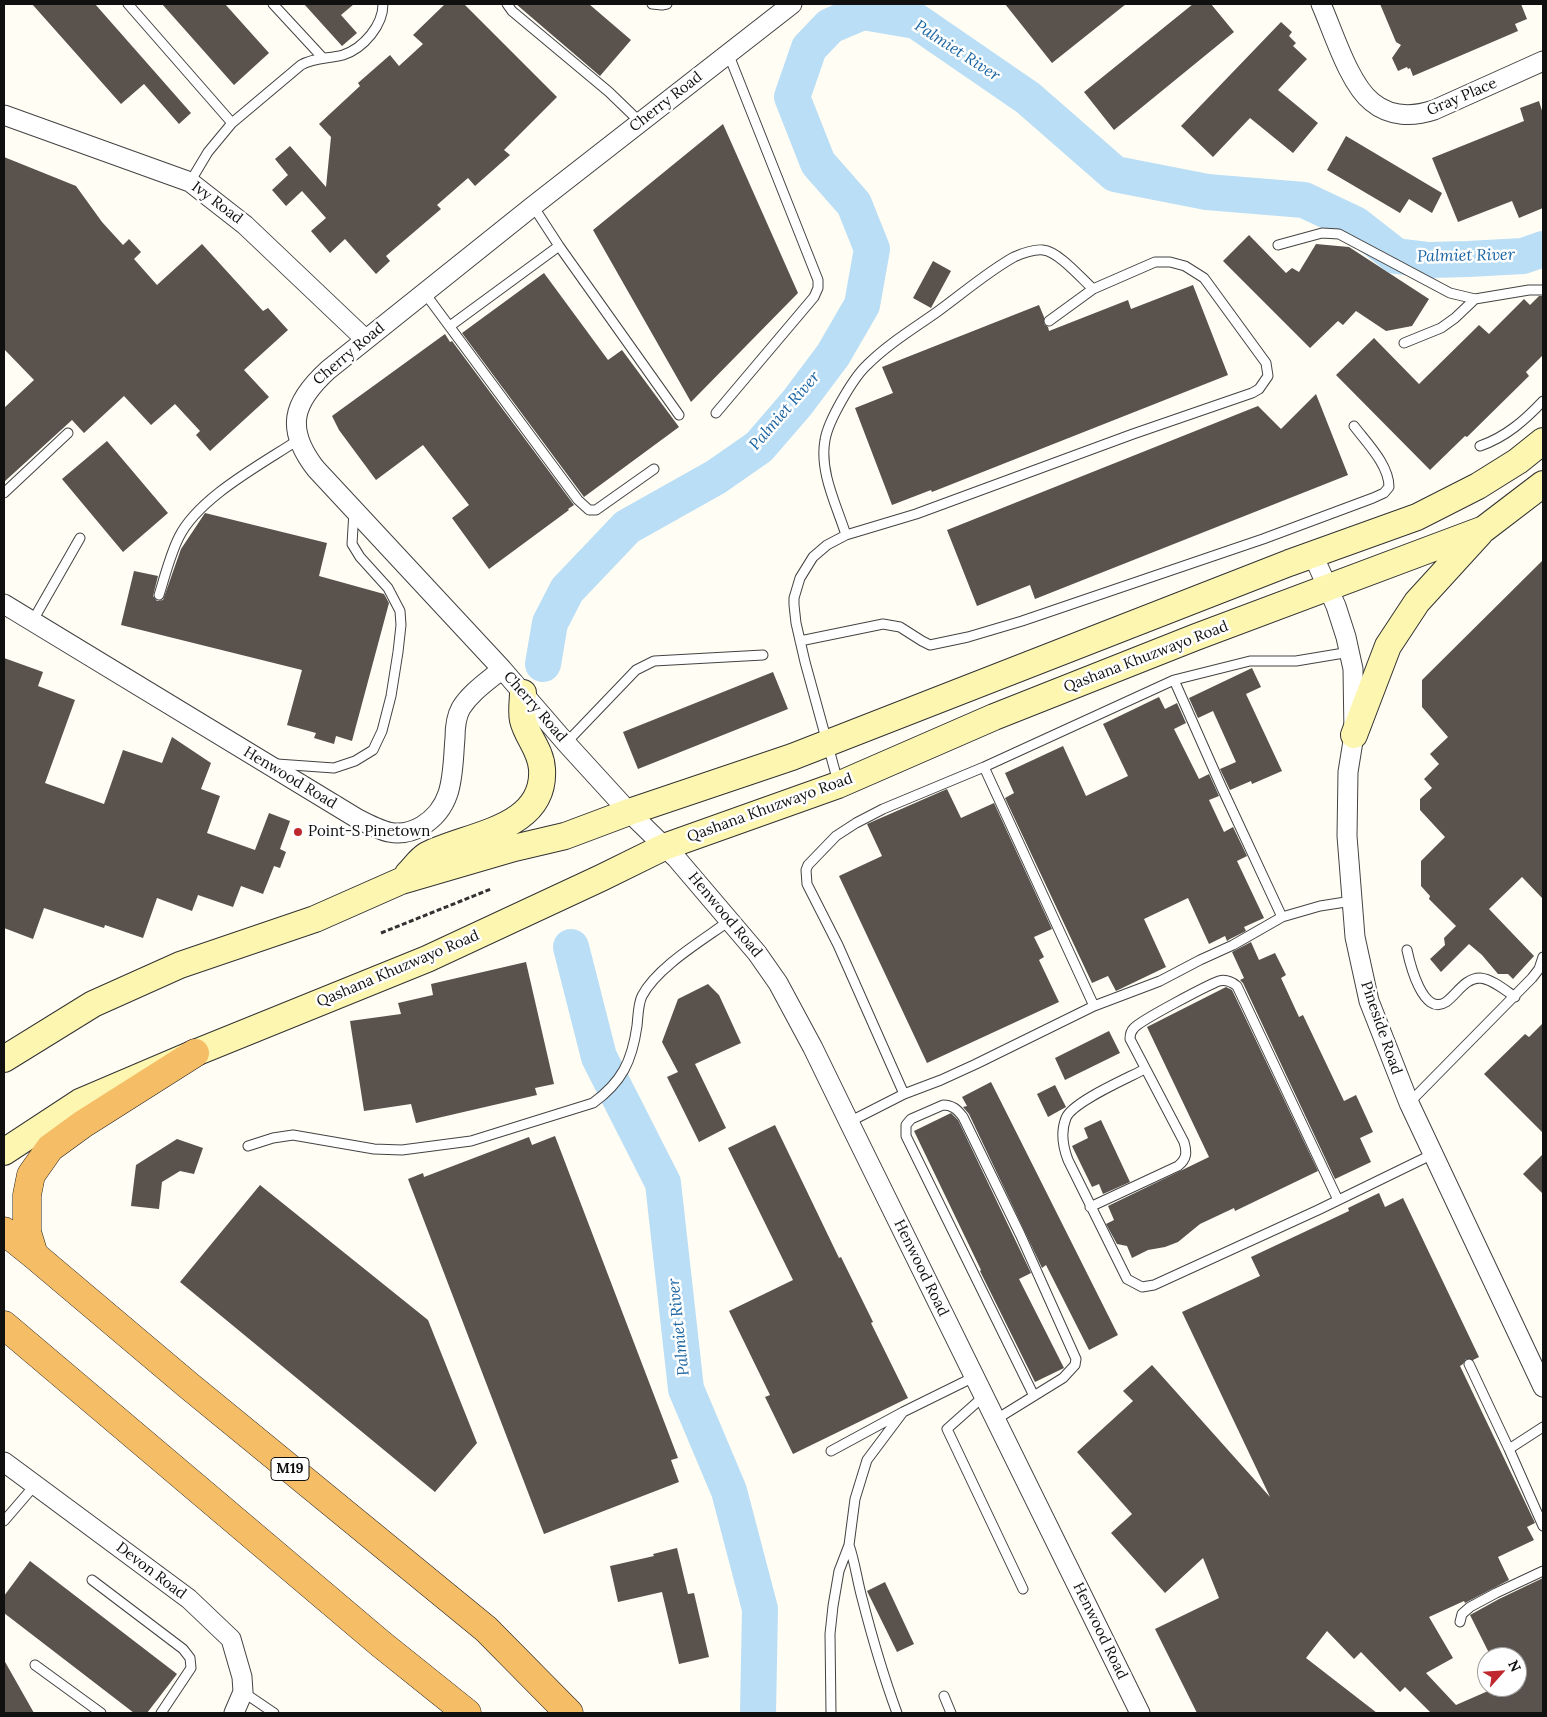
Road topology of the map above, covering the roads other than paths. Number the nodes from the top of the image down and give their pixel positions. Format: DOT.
graph roads {
  1 [pos="128,4"];
  2 [pos="273,4"];
  3 [pos="383,4"];
  4 [pos="507,4"];
  5 [pos="652,4"];
  6 [pos="668,4"];
  7 [pos="792,4"];
  8 [pos="1321,4"];
  9 [pos="728,52"];
  10 [pos="322,58"];
  11 [pos="1543,61"];
  12 [pos="4,115"];
  13 [pos="640,122"];
  14 [pos="232,123"];
  15 [pos="190,182"];
  16 [pos="533,206"];
  17 [pos="1278,245"];
  18 [pos="559,246"];
  19 [pos="1093,289"];
  20 [pos="1543,290"];
  21 [pos="424,292"];
  22 [pos="1475,299"];
  23 [pos="1048,321"];
  24 [pos="450,326"];
  25 [pos="365,339"];
  26 [pos="1404,343"];
  27 [pos="1543,401"];
  28 [pos="716,413"];
  29 [pos="679,415"];
  30 [pos="1354,426"];
  31 [pos="68,433"];
  32 [pos="298,440"];
  33 [pos="1543,441"];
  34 [pos="1480,446"];
  35 [pos="654,469"];
  36 [pos="1543,484"];
  37 [pos="4,493"];
  38 [pos="354,511"];
  39 [pos="1484,529"];
  40 [pos="846,535"];
  41 [pos="80,538"];
  42 [pos="1313,554"];
  43 [pos="1329,588"];
  44 [pos="158,595"];
  45 [pos="4,604"];
  46 [pos="32,622"];
  47 [pos="800,641"];
  48 [pos="1350,652"];
  49 [pos="763,655"];
  50 [pos="502,669"];
  51 [pos="1174,680"];
  52 [pos="523,693"];
  53 [pos="1354,735"];
  54 [pos="566,743"];
  55 [pos="827,743"];
  56 [pos="266,764"];
  57 [pos="984,767"];
  58 [pos="838,784"];
  59 [pos="629,812"];
  60 [pos="664,847"];
  61 [pos="401,881"];
  62 [pos="1352,901"];
  63 [pos="1282,917"];
  64 [pos="729,921"];
  65 [pos="1407,950"];
  66 [pos="1543,956"];
  67 [pos="1514,997"];
  68 [pos="1094,1006"];
  69 [pos="195,1052"];
  70 [pos="4,1058"];
  71 [pos="1145,1069"];
  72 [pos="904,1094"];
  73 [pos="1409,1103"];
  74 [pos="850,1122"];
  75 [pos="248,1146"];
  76 [pos="4,1152"];
  77 [pos="1433,1154"];
  78 [pos="1338,1200"];
  79 [pos="1090,1207"];
  80 [pos="4,1231"];
  81 [pos="34,1254"];
  82 [pos="4,1325"];
  83 [pos="4,1350"];
  84 [pos="1470,1364"];
  85 [pos="974,1377"];
  86 [pos="1543,1388"];
  87 [pos="984,1396"];
  88 [pos="1034,1396"];
  89 [pos="903,1412"];
  90 [pos="995,1420"];
  91 [pos="1543,1428"];
  92 [pos="148,1448"];
  93 [pos="1509,1448"];
  94 [pos="831,1451"];
  95 [pos="4,1462"];
  96 [pos="34,1484"];
  97 [pos="4,1521"];
  98 [pos="1543,1526"];
  99 [pos="849,1545"];
  100 [pos="1543,1571"];
  101 [pos="92,1580"];
  102 [pos="1023,1589"];
  103 [pos="1460,1622"];
  104 [pos="35,1665"];
  105 [pos="243,1692"];
  106 [pos="944,1696"];
  107 [pos="101,1713"];
  108 [pos="161,1713"];
  109 [pos="234,1713"];
  110 [pos="274,1713"];
  111 [pos="467,1713"];
  112 [pos="569,1713"];
  113 [pos="831,1713"];
  114 [pos="897,1713"];
  115 [pos="951,1713"];
  116 [pos="1140,1713"];
  1 -- 14 [label="lane"];
  2 -- 10 [label="lane"];
  3 -- 10 [label="lane"];
  4 -- 13 [label="lane"];
  5 -- 6 [label="lane"];
  7 -- 9 [label="street, Cherry Road"];
  8 -- 11 [label="street, Gray Place"];
  9 -- 13 [label="street, Cherry Road"];
  9 -- 28 [label="lane"];
  10 -- 14 [label="lane"];
  12 -- 15 [label="street, Ivy Road"];
  13 -- 16 [label="street, Cherry Road"];
  14 -- 15 [label="lane"];
  15 -- 25 [label="street, Ivy Road"];
  16 -- 18 [label="lane"];
  16 -- 21 [label="street, Cherry Road"];
  17 -- 22 [label="lane"];
  18 -- 24 [label="lane"];
  18 -- 29 [label="lane"];
  19 -- 23 [label="lane"];
  19 -- 40 [label="lane"];
  19 -- 40 [label="lane"];
  20 -- 22 [label="lane"];
  21 -- 24 [label="lane"];
  21 -- 25 [label="street, Cherry Road"];
  22 -- 26 [label="lane"];
  24 -- 35 [label="lane"];
  25 -- 32 [label="street, Cherry Road"];
  27 -- 34 [label="lane"];
  30 -- 47 [label="lane"];
  31 -- 37 [label="lane"];
  32 -- 38 [label="street, Cherry Road"];
  32 -- 44 [label="lane"];
  33 -- 42 [label="main road"];
  36 -- 39 [label="main road, Qashana Khuzwayo Road"];
  38 -- 50 [label="street, Cherry Road"];
  38 -- 56 [label="lane"];
  39 -- 43 [label="main road, Qashana Khuzwayo Road"];
  39 -- 53 [label="main road"];
  40 -- 47 [label="lane"];
  41 -- 46 [label="lane"];
  42 -- 43 [label="street, Pineside Road"];
  42 -- 55 [label="main road"];
  43 -- 48 [label="street, Pineside Road"];
  43 -- 58 [label="main road, Qashana Khuzwayo Road"];
  45 -- 46 [label="street, Henwood Road"];
  46 -- 56 [label="street, Henwood Road"];
  47 -- 55 [label="lane"];
  48 -- 51 [label="lane"];
  48 -- 53 [label="street, Pineside Road"];
  49 -- 54 [label="lane"];
  50 -- 52 [label="street, Cherry Road"];
  50 -- 56 [label="street, Henwood Road"];
  51 -- 57 [label="lane"];
  51 -- 63 [label="lane"];
  52 -- 54 [label="street, Cherry Road"];
  52 -- 61 [label="main road"];
  53 -- 62 [label="street, Pineside Road"];
  54 -- 59 [label="street, Cherry Road"];
  55 -- 58 [label="lane"];
  55 -- 59 [label="main road"];
  57 -- 68 [label="lane"];
  57 -- 72 [label="lane"];
  58 -- 60 [label="main road, Qashana Khuzwayo Road"];
  59 -- 60 [label="street, Cherry Road"];
  59 -- 61 [label="main road"];
  60 -- 64 [label="street, Henwood Road"];
  60 -- 69 [label="main road, Qashana Khuzwayo Road"];
  61 -- 70 [label="main road"];
  62 -- 63 [label="lane"];
  62 -- 73 [label="street, Pineside Road"];
  63 -- 68 [label="lane"];
  64 -- 74 [label="street, Henwood Road"];
  64 -- 75 [label="lane"];
  65 -- 67 [label="lane"];
  66 -- 67 [label="lane"];
  67 -- 73 [label="lane"];
  68 -- 72 [label="lane"];
  69 -- 76 [label="main road, Qashana Khuzwayo Road"];
  69 -- 81 [label="highway"];
  71 -- 78 [label="lane"];
  71 -- 79 [label="lane"];
  71 -- 79 [label="lane"];
  72 -- 74 [label="lane"];
  73 -- 77 [label="street, Pineside Road"];
  74 -- 85 [label="street, Henwood Road"];
  77 -- 78 [label="lane"];
  77 -- 86 [label="street, Pineside Road"];
  78 -- 79 [label="lane"];
  80 -- 81 [label="highway, M19"];
  81 -- 112 [label="highway, M19"];
  82 -- 92 [label="highway"];
  83 -- 92 [label="highway"];
  84 -- 93 [label="lane"];
  85 -- 87 [label="street, Henwood Road"];
  85 -- 89 [label="lane"];
  87 -- 90 [label="street, Henwood Road"];
  87 -- 102 [label="lane"];
  88 -- 88 [label="lane"];
  88 -- 90 [label="lane"];
  89 -- 94 [label="lane"];
  89 -- 99 [label="lane"];
  90 -- 116 [label="street, Henwood Road"];
  91 -- 93 [label="lane"];
  92 -- 111 [label="highway"];
  93 -- 98 [label="lane"];
  95 -- 96 [label="street, Devon Road"];
  96 -- 97 [label="lane"];
  96 -- 105 [label="street, Devon Road"];
  99 -- 113 [label="lane"];
  99 -- 114 [label="lane"];
  100 -- 103 [label="lane"];
  101 -- 108 [label="lane"];
  104 -- 107 [label="lane"];
  105 -- 109 [label="street"];
  105 -- 110 [label="lane"];
  106 -- 115 [label="lane"];
}
